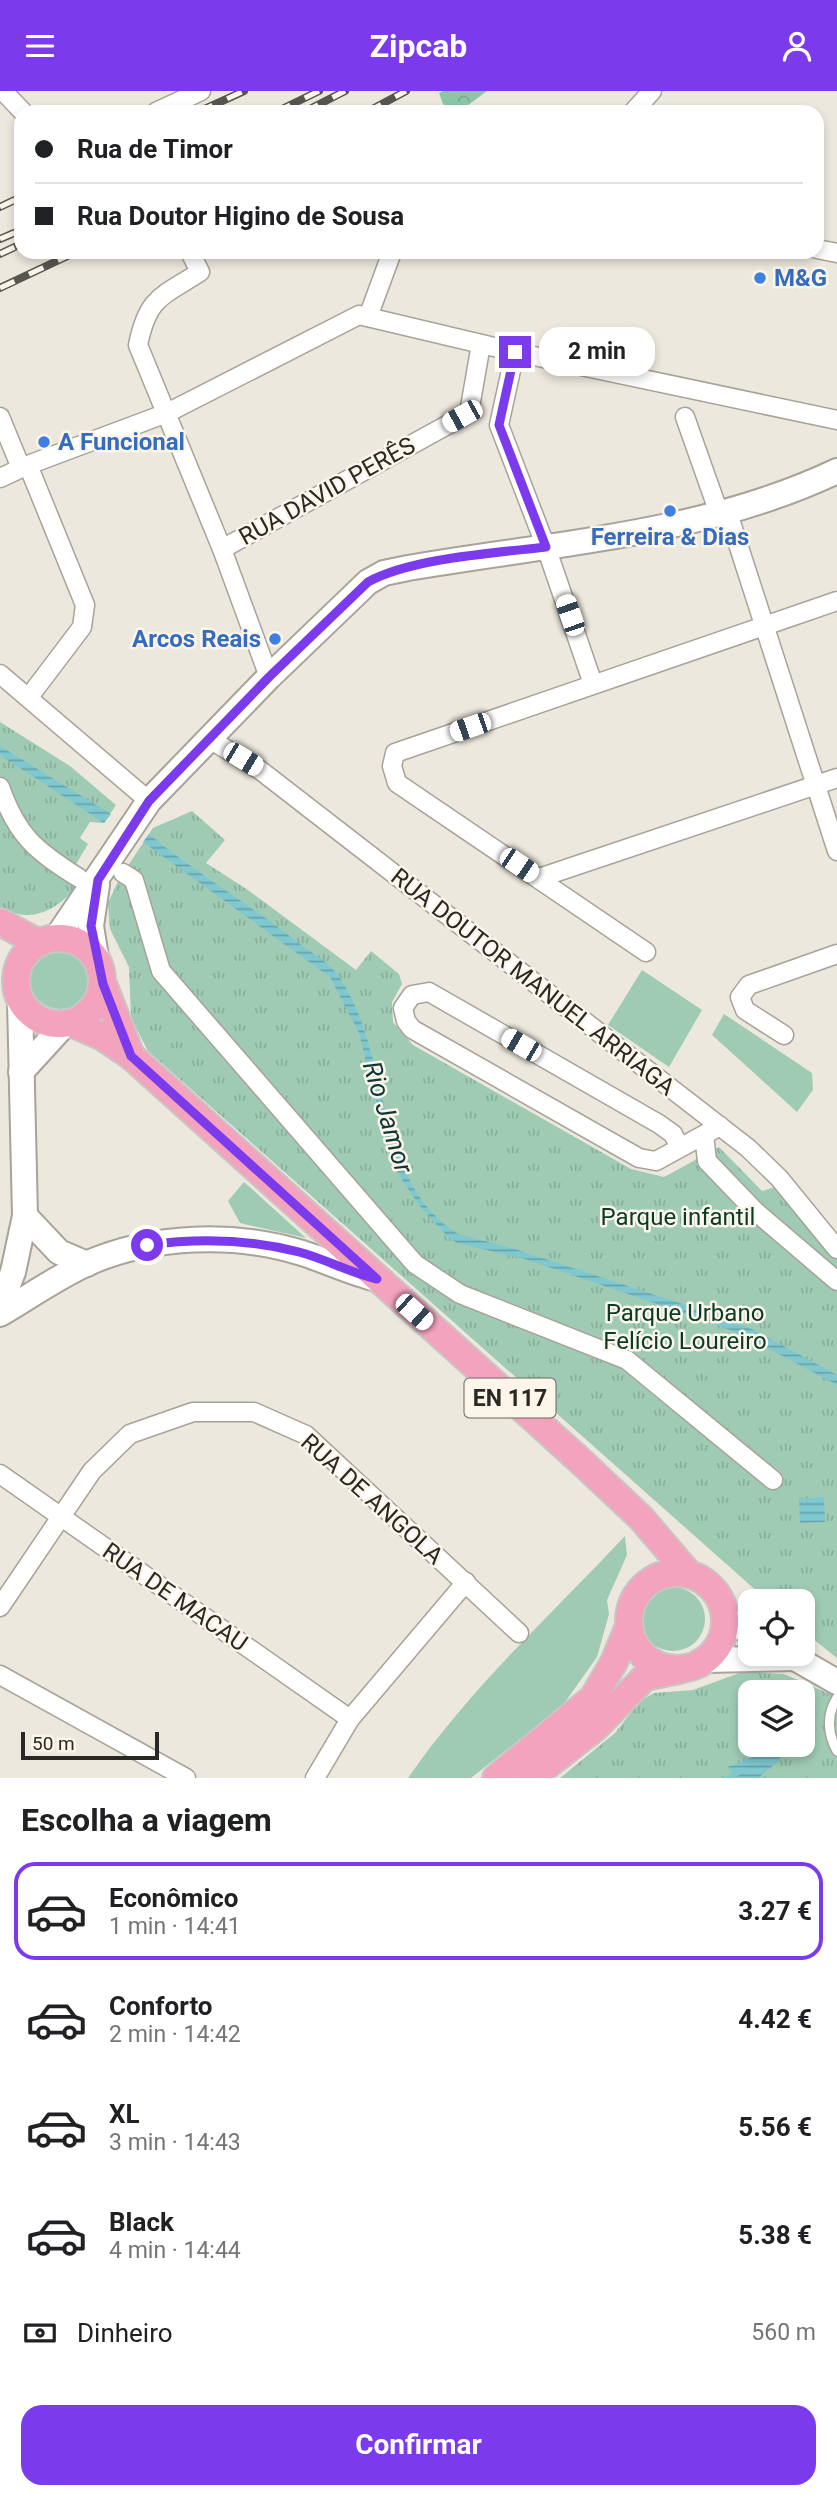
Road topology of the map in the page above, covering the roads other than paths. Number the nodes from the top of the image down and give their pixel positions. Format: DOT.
graph roads {
  1 [pos="3,91"];
  2 [pos="199,91"];
  3 [pos="652,91"];
  4 [pos="16,105"];
  5 [pos="170,105"];
  6 [pos="640,105"];
  7 [pos="194,259"];
  8 [pos="389,259"];
  9 [pos="368,317"];
  10 [pos="481,344"];
  11 [pos="515,352"];
  12 [pos="167,413"];
  13 [pos="469,413"];
  14 [pos="0,417"];
  15 [pos="685,417"];
  16 [pos="837,420"];
  17 [pos="499,425"];
  18 [pos="25,466"];
  19 [pos="837,471"];
  20 [pos="0,478"];
  21 [pos="724,515"];
  22 [pos="546,547"];
  23 [pos="222,549"];
  24 [pos="837,601"];
  25 [pos="763,624"];
  26 [pos="0,674"];
  27 [pos="269,677"];
  28 [pos="593,684"];
  29 [pos="29,697"];
  30 [pos="208,739"];
  31 [pos="837,778"];
  32 [pos="815,784"];
  33 [pos="0,787"];
  34 [pos="146,807"];
  35 [pos="837,851"];
  36 [pos="123,873"];
  37 [pos="539,878"];
  38 [pos="89,879"];
  39 [pos="0,922"];
  40 [pos="48,940"];
  41 [pos="646,952"];
  42 [pos="837,954"];
  43 [pos="96,957"];
  44 [pos="12,982"];
  45 [pos="103,984"];
  46 [pos="68,1024"];
  47 [pos="784,1035"];
  48 [pos="131,1056"];
  49 [pos="20,1072"];
  50 [pos="712,1131"];
  51 [pos="680,1147"];
  52 [pos="25,1216"];
  53 [pos="837,1249"];
  54 [pos="87,1264"];
  55 [pos="377,1279"];
  56 [pos="837,1281"];
  57 [pos="0,1306"];
  58 [pos="0,1314"];
  59 [pos="0,1474"];
  60 [pos="773,1480"];
  61 [pos="641,1518"];
  62 [pos="62,1519"];
  63 [pos="688,1573"];
  64 [pos="466,1582"];
  65 [pos="638,1592"];
  66 [pos="0,1608"];
  67 [pos="726,1619"];
  68 [pos="629,1626"];
  69 [pos="738,1626"];
  70 [pos="519,1633"];
  71 [pos="738,1661"];
  72 [pos="698,1664"];
  73 [pos="809,1666"];
  74 [pos="0,1675"];
  75 [pos="837,1682"];
  76 [pos="837,1699"];
  77 [pos="350,1719"];
  78 [pos="837,1751"];
  79 [pos="186,1778"];
  80 [pos="315,1778"];
  81 [pos="496,1778"];
  82 [pos="531,1778"];
  1 -- 4 [label="street"];
  2 -- 5 [label="street"];
  3 -- 6 [label="street"];
  7 -- 12 [label="street"];
  8 -- 9 [label="street"];
  9 -- 10 [label="street"];
  9 -- 12 [label="street"];
  10 -- 11 [label="street"];
  10 -- 13 [label="street"];
  11 -- 16 [label="street"];
  11 -- 17 [label="street"];
  12 -- 18 [label="street"];
  12 -- 23 [label="street"];
  13 -- 17 [label="street"];
  13 -- 23 [label="street, RUA DAVID PERÊS"];
  14 -- 18 [label="street"];
  15 -- 21 [label="street"];
  17 -- 22 [label="street"];
  18 -- 20 [label="street"];
  18 -- 29 [label="street"];
  19 -- 21 [label="street"];
  21 -- 22 [label="street"];
  21 -- 25 [label="street"];
  22 -- 27 [label="street"];
  22 -- 28 [label="street"];
  23 -- 27 [label="street"];
  24 -- 25 [label="street"];
  25 -- 28 [label="street"];
  25 -- 32 [label="street"];
  26 -- 29 [label="street"];
  27 -- 30 [label="street"];
  28 -- 37 [label="street"];
  29 -- 34 [label="street"];
  30 -- 34 [label="street"];
  30 -- 50 [label="street, RUA DOUTOR MANUEL ARRIAGA"];
  31 -- 32 [label="street"];
  32 -- 35 [label="street"];
  32 -- 37 [label="street"];
  33 -- 38 [label="street"];
  34 -- 38 [label="street"];
  36 -- 60 [label="street"];
  37 -- 41 [label="street"];
  38 -- 40 [label="street"];
  38 -- 43 [label="street"];
  39 -- 40 [label="main road"];
  40 -- 43 [label="main road"];
  40 -- 44 [label="main road"];
  42 -- 47 [label="street"];
  43 -- 45 [label="main road, EN 117"];
  44 -- 46 [label="main road, EN 117"];
  44 -- 49 [label="street"];
  45 -- 46 [label="main road"];
  45 -- 48 [label="main road, EN 117"];
  46 -- 48 [label="main road, EN 117"];
  46 -- 49 [label="street"];
  48 -- 55 [label="main road, EN 117"];
  49 -- 52 [label="street"];
  50 -- 51 [label="street"];
  50 -- 53 [label="street, RUA DOUTOR MANUEL ARRIAGA"];
  50 -- 56 [label="street"];
  51 -- 51 [label="street"];
  52 -- 54 [label="street"];
  52 -- 57 [label="street"];
  54 -- 55 [label="street"];
  54 -- 58 [label="street"];
  55 -- 61 [label="main road, EN 117"];
  59 -- 62 [label="street, RUA DE MACAU"];
  61 -- 63 [label="main road, EN 117"];
  61 -- 65 [label="main road"];
  62 -- 64 [label="street, RUA DE ANGOLA"];
  62 -- 66 [label="street, RUA DE ANGOLA"];
  62 -- 77 [label="street, RUA DE MACAU"];
  63 -- 65 [label="main road"];
  63 -- 67 [label="main road, EN 117"];
  64 -- 70 [label="street, RUA DE ANGOLA"];
  64 -- 77 [label="street"];
  65 -- 68 [label="main road"];
  67 -- 69 [label="street"];
  67 -- 72 [label="main road"];
  68 -- 72 [label="main road"];
  68 -- 81 [label="main road"];
  71 -- 72 [label="street"];
  72 -- 82 [label="main road"];
  73 -- 75 [label="street"];
  74 -- 79 [label="street"];
  76 -- 78 [label="lane"];
  77 -- 80 [label="street"];
}
